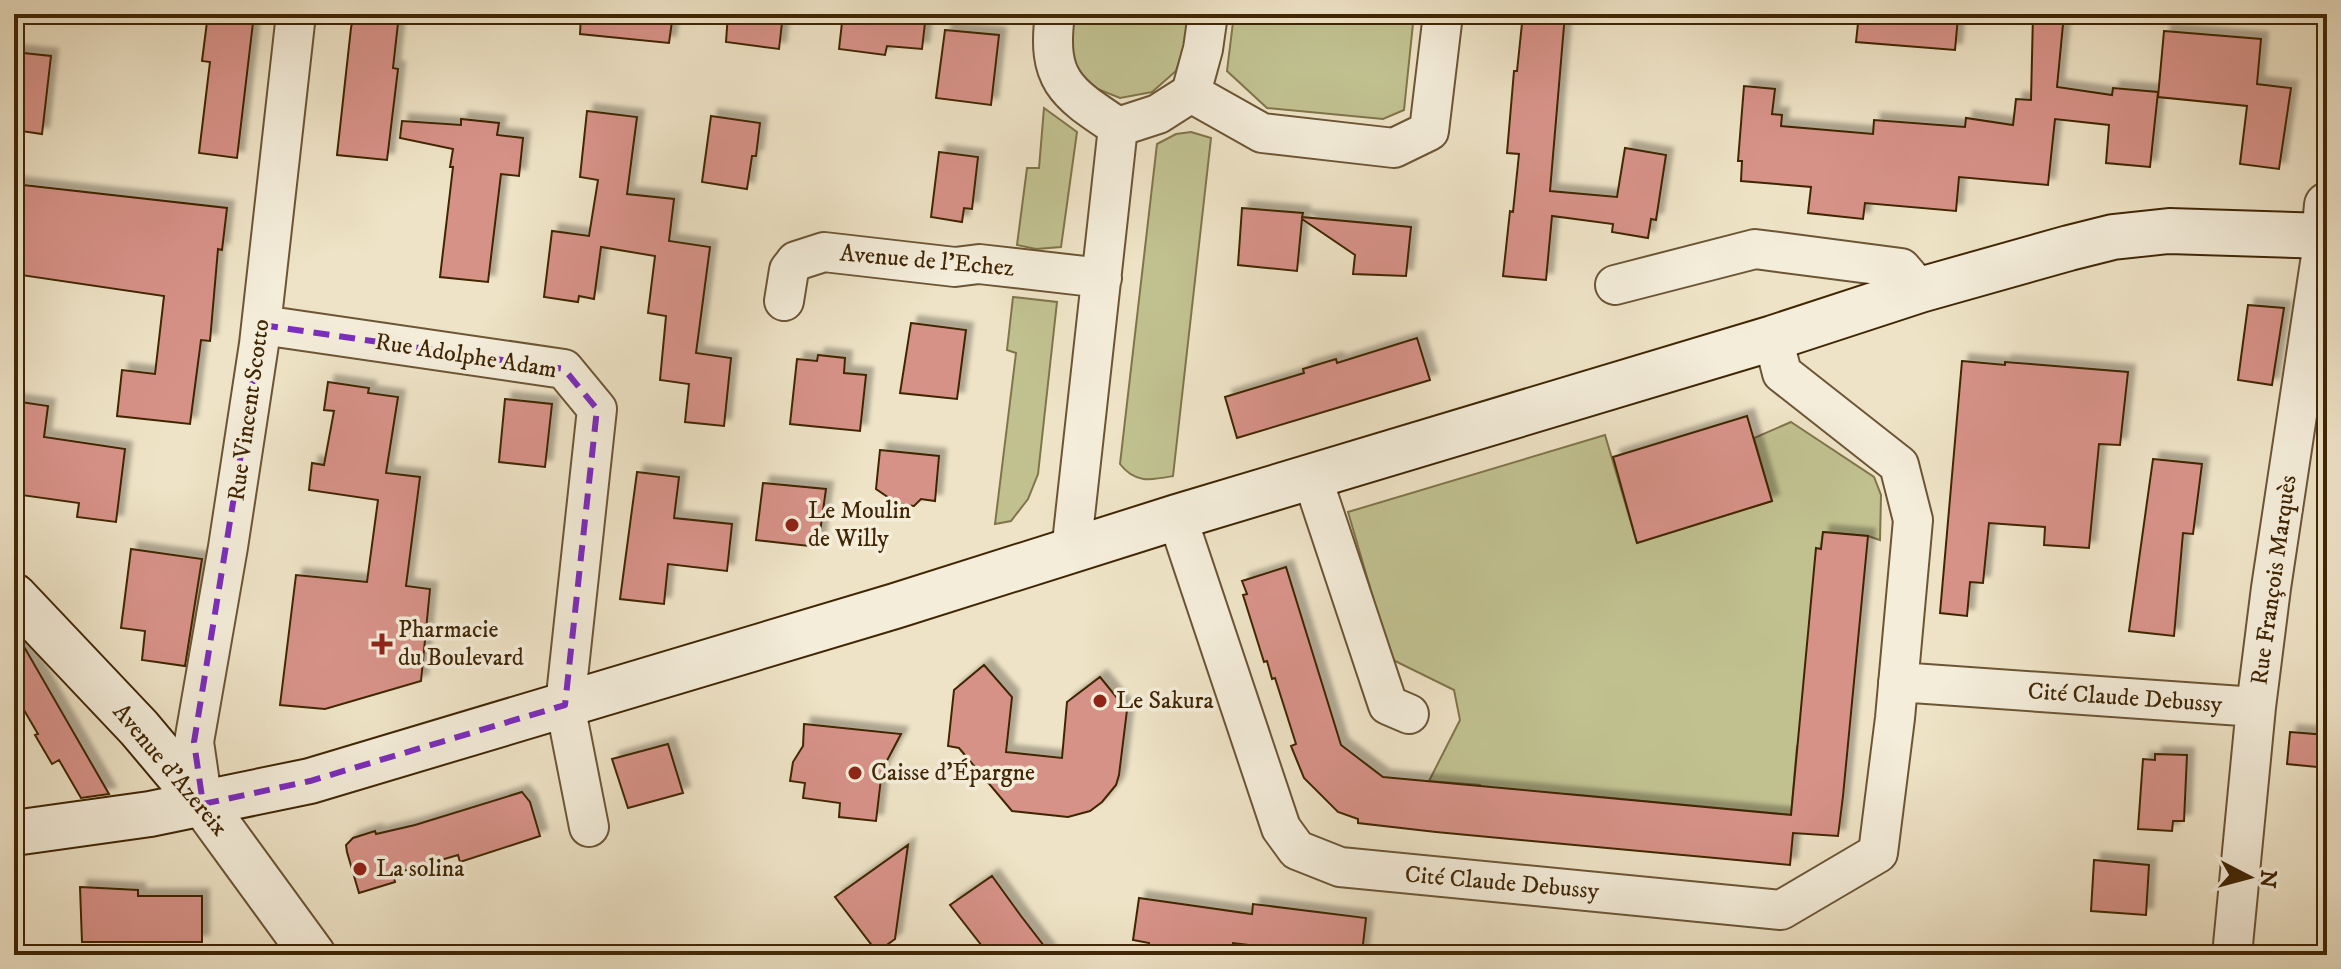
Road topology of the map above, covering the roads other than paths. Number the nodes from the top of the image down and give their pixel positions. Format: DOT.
graph roads {
  1 [pos="296,14"];
  2 [pos="1055,14"];
  3 [pos="1208,14"];
  4 [pos="1443,14"];
  5 [pos="1191,93"];
  6 [pos="1118,127"];
  7 [pos="2326,226"];
  8 [pos="1102,278"];
  9 [pos="1615,285"];
  10 [pos="1920,290"];
  11 [pos="784,301"];
  12 [pos="262,325"];
  13 [pos="1773,338"];
  14 [pos="1312,477"];
  15 [pos="1177,517"];
  16 [pos="1071,552"];
  17 [pos="14,596"];
  18 [pos="1898,682"];
  19 [pos="565,705"];
  20 [pos="2256,707"];
  21 [pos="1409,714"];
  22 [pos="203,804"];
  23 [pos="589,827"];
  24 [pos="14,833"];
  25 [pos="313,955"];
  26 [pos="2232,955"];
  1 -- 12 [label="street, Rue Vincent Scotto"];
  2 -- 6 [label="street"];
  3 -- 5 [label="street"];
  4 -- 5 [label="street"];
  5 -- 6 [label="street"];
  6 -- 8 [label="street"];
  7 -- 10 [label="main road"];
  7 -- 20 [label="street, Rue François Marquès"];
  8 -- 11 [label="street, Avenue de l'Echez"];
  8 -- 16 [label="street"];
  9 -- 10 [label="street"];
  10 -- 13 [label="main road"];
  12 -- 19 [label="street, Rue Adolphe Adam"];
  12 -- 22 [label="street, Rue Vincent Scotto"];
  13 -- 14 [label="main road"];
  13 -- 18 [label="street, Cité Claude Debussy"];
  14 -- 15 [label="main road"];
  14 -- 21 [label="street"];
  15 -- 16 [label="main road"];
  15 -- 18 [label="street, Cité Claude Debussy"];
  16 -- 19 [label="main road"];
  17 -- 22 [label="main road, Avenue d'Azereix"];
  18 -- 20 [label="street, Cité Claude Debussy"];
  19 -- 22 [label="main road"];
  19 -- 23 [label="street, Rue Adolphe Adam"];
  20 -- 26 [label="street, Rue François Marquès"];
  22 -- 24 [label="main road"];
  22 -- 25 [label="main road, Avenue d'Azereix"];
}
